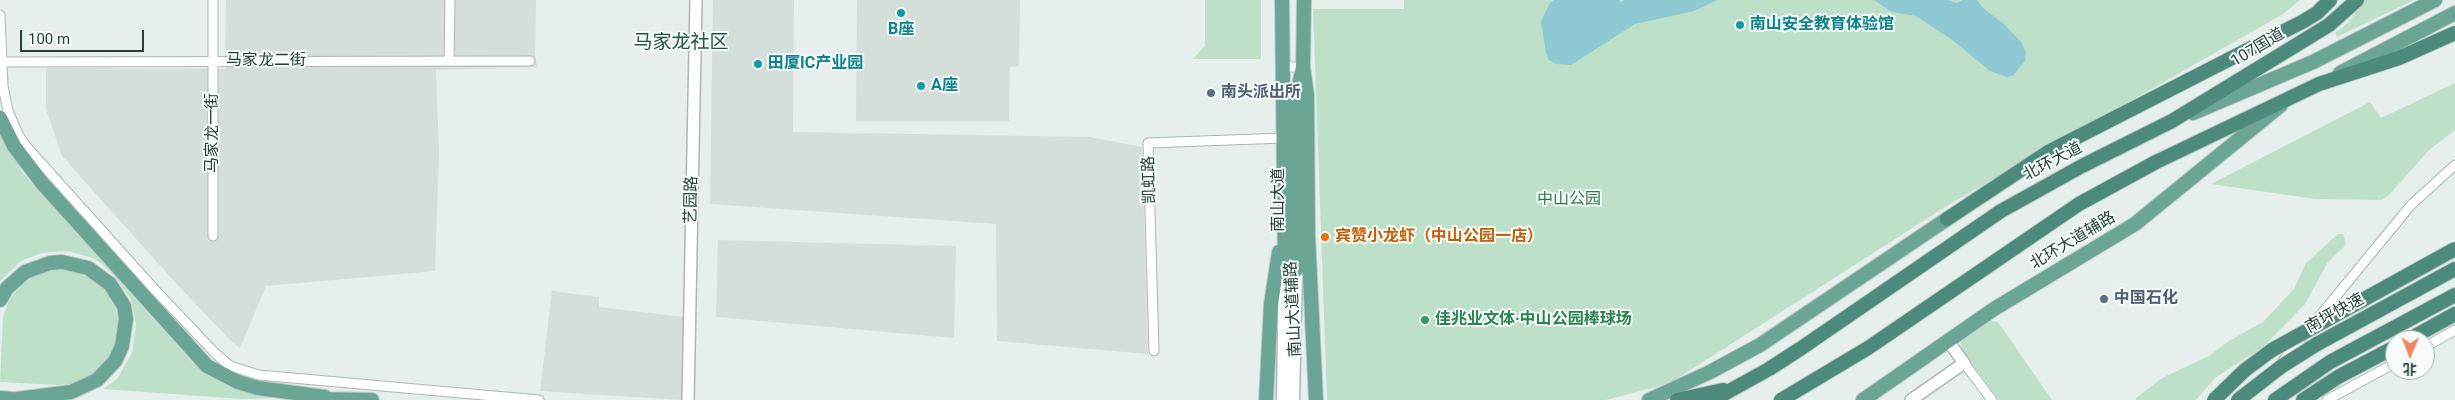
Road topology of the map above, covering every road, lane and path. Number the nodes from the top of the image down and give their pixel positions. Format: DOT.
graph roads {
  1 [pos="213,0"];
  2 [pos="450,0"];
  3 [pos="696,0"];
  4 [pos="704,0"];
  5 [pos="1282,0"];
  6 [pos="1304,0"];
  7 [pos="2330,0"];
  8 [pos="2435,0"];
  9 [pos="2354,3"];
  10 [pos="2455,13"];
  11 [pos="0,14"];
  12 [pos="2455,33"];
  13 [pos="2396,52"];
  14 [pos="213,61"];
  15 [pos="449,61"];
  16 [pos="530,61"];
  17 [pos="2,62"];
  18 [pos="1283,67"];
  19 [pos="1303,67"];
  20 [pos="1,86"];
  21 [pos="2290,97"];
  22 [pos="0,118"];
  23 [pos="2172,121"];
  24 [pos="1284,138"];
  25 [pos="2455,165"];
  26 [pos="1947,219"];
  27 [pos="1290,222"];
  28 [pos="213,236"];
  29 [pos="2455,249"];
  30 [pos="2455,269"];
  31 [pos="1290,270"];
  32 [pos="2455,295"];
  33 [pos="0,300"];
  34 [pos="2455,314"];
  35 [pos="2426,330"];
  36 [pos="2455,330"];
  37 [pos="1948,341"];
  38 [pos="2435,341"];
  39 [pos="1154,351"];
  40 [pos="2385,352"];
  41 [pos="1964,363"];
  42 [pos="2385,368"];
  43 [pos="1739,387"];
  44 [pos="319,388"];
  45 [pos="0,398"];
  46 [pos="17,399"];
  47 [pos="32,400"];
  48 [pos="308,400"];
  49 [pos="372,400"];
  50 [pos="538,400"];
  51 [pos="688,400"];
  52 [pos="696,400"];
  53 [pos="1266,400"];
  54 [pos="1283,400"];
  55 [pos="1293,400"];
  56 [pos="1316,400"];
  57 [pos="1649,400"];
  58 [pos="1676,400"];
  59 [pos="1713,400"];
  60 [pos="1781,400"];
  61 [pos="1863,400"];
  62 [pos="1911,400"];
  63 [pos="1992,400"];
  64 [pos="2214,400"];
  65 [pos="2238,400"];
  66 [pos="2250,400"];
  67 [pos="2275,400"];
  68 [pos="2303,400"];
  69 [pos="2327,400"];
  1 -- 14 [label="street, 马家龙一街"];
  2 -- 15 [label="street"];
  3 -- 51 [label="street, 艺园路"];
  4 -- 52 [label="street, 艺园路"];
  5 -- 18 [label="main road, 南山大道"];
  6 -- 19 [label="main road, 南山大道"];
  7 -- 26 [label="highway"];
  8 -- 23 [label="main road, 北环大道"];
  9 -- 23 [label="highway, 107国道"];
  10 -- 13 [label="main road"];
  11 -- 17 [label="street"];
  12 -- 13 [label="highway"];
  13 -- 21 [label="highway"];
  14 -- 15 [label="street, 马家龙二街"];
  14 -- 17 [label="street, 马家龙二街"];
  14 -- 28 [label="street, 马家龙一街"];
  15 -- 16 [label="street, 马家龙二街"];
  17 -- 20 [label="street"];
  18 -- 19 [label="street"];
  18 -- 24 [label="main road, 南山大道"];
  19 -- 27 [label="main road, 南山大道"];
  19 -- 56 [label="main road, 南山大道辅路"];
  20 -- 44 [label="street"];
  21 -- 37 [label="main road, 北环大道辅路"];
  21 -- 60 [label="highway"];
  22 -- 44 [label="main road"];
  23 -- 43 [label="highway, 北环大道"];
  24 -- 27 [label="main road, 南山大道"];
  24 -- 39 [label="street, 凯虹路"];
  25 -- 66 [label="street"];
  26 -- 57 [label="main road"];
  27 -- 31 [label="main road, 南山大道"];
  27 -- 53 [label="main road, 南山大道辅路"];
  29 -- 64 [label="highway, bridge"];
  30 -- 65 [label="highway, 南坪快速, bridge"];
  31 -- 54 [label="main road, 南山大道"];
  31 -- 55 [label="main road, 南山大道"];
  32 -- 67 [label="highway"];
  33 -- 46 [label="main road"];
  34 -- 35 [label="highway"];
  36 -- 38 [label="street"];
  37 -- 41 [label="street"];
  37 -- 61 [label="main road, 北环大道辅路"];
  40 -- 68 [label="highway"];
  41 -- 62 [label="street"];
  41 -- 63 [label="street"];
  42 -- 69 [label="street"];
  43 -- 58 [label="highway"];
  43 -- 59 [label="highway, 北环大道"];
  44 -- 48 [label="main road"];
  44 -- 49 [label="main road"];
  44 -- 50 [label="street"];
  45 -- 46 [label="main road"];
  46 -- 47 [label="main road"];
}
